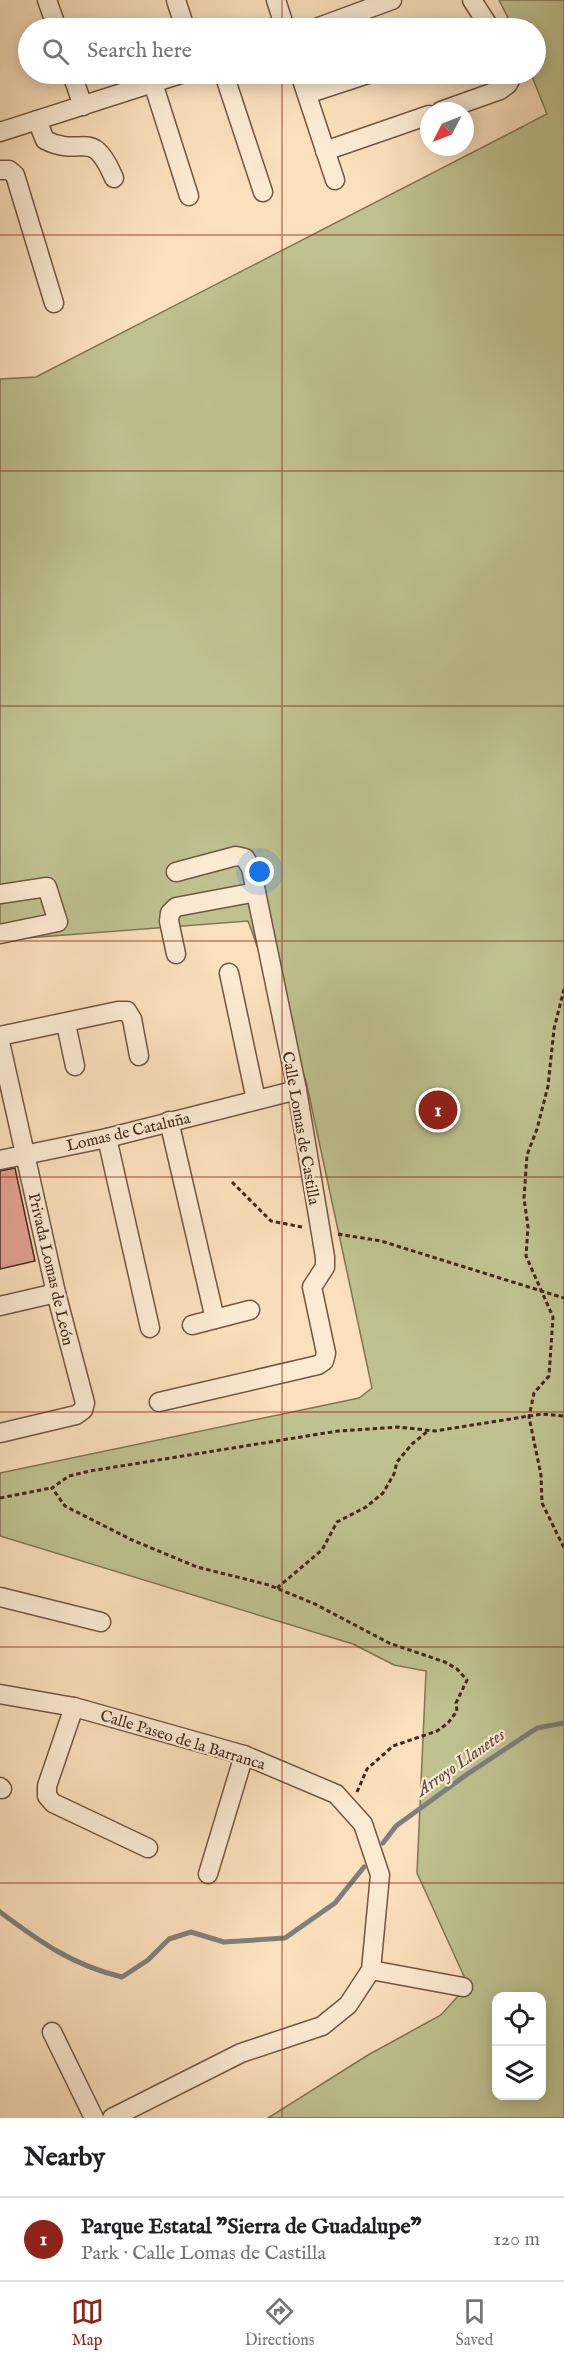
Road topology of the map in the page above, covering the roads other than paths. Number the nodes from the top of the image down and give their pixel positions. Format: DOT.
graph roads {
  1 [pos="47,0"];
  2 [pos="176,0"];
  3 [pos="276,0"];
  4 [pos="392,0"];
  5 [pos="472,0"];
  6 [pos="53,18"];
  7 [pos="182,18"];
  8 [pos="282,18"];
  9 [pos="343,18"];
  10 [pos="484,18"];
  11 [pos="75,84"];
  12 [pos="150,84"];
  13 [pos="153,84"];
  14 [pos="227,84"];
  15 [pos="304,84"];
  16 [pos="338,84"];
  17 [pos="508,84"];
  18 [pos="307,94"];
  19 [pos="466,102"];
  20 [pos="83,106"];
  21 [pos="420,118"];
  22 [pos="37,120"];
  23 [pos="0,132"];
  24 [pos="325,151"];
  25 [pos="0,171"];
  26 [pos="114,178"];
  27 [pos="334,180"];
  28 [pos="263,192"];
  29 [pos="189,196"];
  30 [pos="54,303"];
  31 [pos="176,872"];
  32 [pos="256,892"];
  33 [pos="0,894"];
  34 [pos="0,934"];
  35 [pos="176,954"];
  36 [pos="229,974"];
  37 [pos="66,1024"];
  38 [pos="0,1036"];
  39 [pos="0,1042"];
  40 [pos="139,1056"];
  41 [pos="75,1066"];
  42 [pos="3,1071"];
  43 [pos="297,1090"];
  44 [pos="256,1100"];
  45 [pos="169,1121"];
  46 [pos="107,1138"];
  47 [pos="25,1154"];
  48 [pos="0,1160"];
  49 [pos="56,1293"];
  50 [pos="0,1306"];
  51 [pos="250,1310"];
  52 [pos="215,1318"];
  53 [pos="192,1326"];
  54 [pos="150,1328"];
  55 [pos="159,1402"];
  56 [pos="0,1433"];
  57 [pos="0,1597"];
  58 [pos="101,1622"];
  59 [pos="0,1694"];
  60 [pos="74,1707"];
  61 [pos="244,1755"];
  62 [pos="148,1848"];
  63 [pos="208,1874"];
  64 [pos="371,1970"];
  65 [pos="463,1987"];
  66 [pos="52,2032"];
  67 [pos="94,2118"];
  68 [pos="112,2118"];
  1 -- 6 [label="street"];
  2 -- 7 [label="street"];
  3 -- 8 [label="street"];
  4 -- 9 [label="street"];
  5 -- 10 [label="street"];
  11 -- 20 [label="street"];
  12 -- 20 [label="street"];
  13 -- 29 [label="street"];
  14 -- 28 [label="street"];
  15 -- 18 [label="street"];
  16 -- 18 [label="street"];
  17 -- 19 [label="street"];
  18 -- 24 [label="street"];
  20 -- 22 [label="street"];
  21 -- 24 [label="street"];
  22 -- 23 [label="street"];
  22 -- 26 [label="street"];
  24 -- 27 [label="street"];
  25 -- 30 [label="street"];
  31 -- 32 [label="street, Calle Lomas de Castilla"];
  32 -- 35 [label="street"];
  32 -- 43 [label="street, Calle Lomas de Castilla"];
  33 -- 34 [label="street"];
  36 -- 44 [label="street"];
  37 -- 38 [label="street"];
  37 -- 40 [label="street"];
  37 -- 41 [label="street"];
  39 -- 42 [label="street, Privada Lomas de León"];
  42 -- 47 [label="street, Privada Lomas de León"];
  43 -- 44 [label="street, Lomas de Cataluña"];
  43 -- 55 [label="street, Calle Lomas de Castilla"];
  44 -- 45 [label="street, Lomas de Cataluña"];
  45 -- 46 [label="street, Lomas de Cataluña"];
  45 -- 52 [label="street"];
  46 -- 47 [label="street, Lomas de Cataluña"];
  46 -- 54 [label="street"];
  47 -- 48 [label="street, Lomas de Cataluña"];
  47 -- 49 [label="street, Privada Lomas de León"];
  49 -- 50 [label="street"];
  49 -- 56 [label="street, Privada Lomas de León"];
  51 -- 52 [label="street"];
  52 -- 53 [label="street"];
  57 -- 58 [label="street"];
  59 -- 60 [label="street, Calle Paseo de la Barranca"];
  60 -- 61 [label="street, Calle Paseo de la Barranca"];
  60 -- 62 [label="street"];
  61 -- 63 [label="street"];
  61 -- 64 [label="street, Calle Paseo de la Barranca"];
  64 -- 65 [label="street"];
  64 -- 68 [label="street, Calle Paseo de la Barranca"];
  66 -- 67 [label="street"];
}
